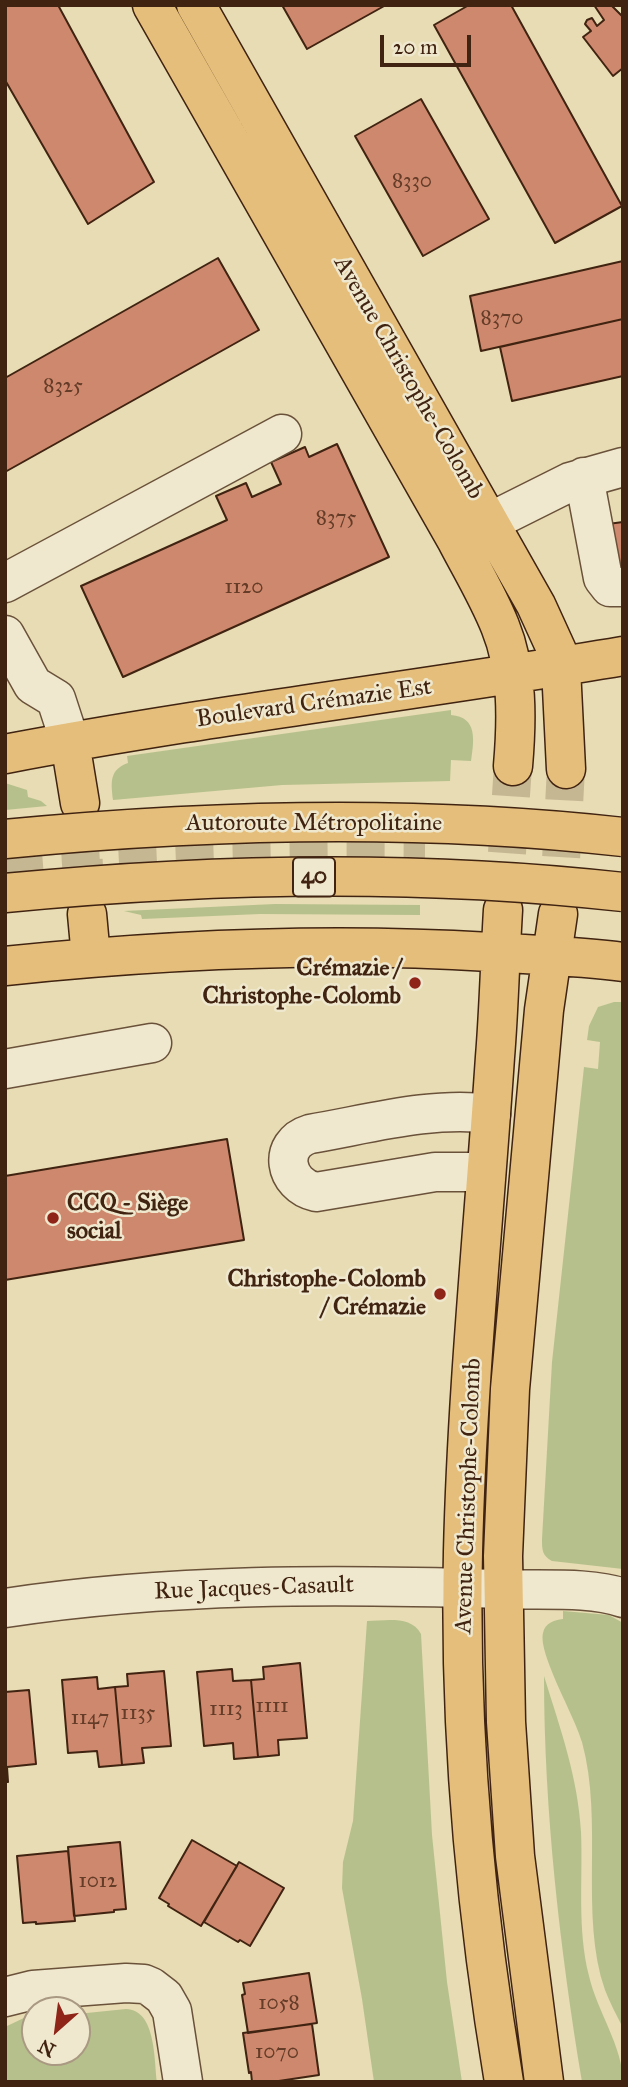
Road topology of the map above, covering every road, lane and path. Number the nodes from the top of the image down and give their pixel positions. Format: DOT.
graph roads {
  1 [pos="152,5"];
  2 [pos="195,5"];
  3 [pos="282,434"];
  4 [pos="623,467"];
  5 [pos="584,477"];
  6 [pos="489,522"];
  7 [pos="5,583"];
  8 [pos="623,587"];
  9 [pos="5,635"];
  10 [pos="623,656"];
  11 [pos="561,668"];
  12 [pos="512,675"];
  13 [pos="70,742"];
  14 [pos="5,754"];
  15 [pos="513,765"];
  16 [pos="566,769"];
  17 [pos="79,803"];
  18 [pos="623,837"];
  19 [pos="5,839"];
  20 [pos="623,892"];
  21 [pos="5,893"];
  22 [pos="503,910"];
  23 [pos="88,914"];
  24 [pos="558,914"];
  25 [pos="500,953"];
  26 [pos="553,954"];
  27 [pos="91,957"];
  28 [pos="623,962"];
  29 [pos="5,966"];
  30 [pos="152,1044"];
  31 [pos="5,1069"];
  32 [pos="491,1114"];
  33 [pos="486,1172"];
  34 [pos="463,1588"];
  35 [pos="503,1590"];
  36 [pos="623,1598"];
  37 [pos="5,1608"];
  38 [pos="5,1997"];
  39 [pos="183,2082"];
  40 [pos="504,2082"];
  41 [pos="544,2082"];
  1 -- 12 [label="main road, Avenue Christophe-Colomb"];
  2 -- 6 [label="main road, Avenue Christophe-Colomb"];
  3 -- 7 [label="street"];
  4 -- 5 [label="street"];
  5 -- 6 [label="street"];
  5 -- 8 [label="street"];
  6 -- 11 [label="main road, Avenue Christophe-Colomb"];
  9 -- 13 [label="street"];
  10 -- 11 [label="main road, Boulevard Crémazie Est"];
  11 -- 12 [label="main road, Boulevard Crémazie Est"];
  11 -- 16 [label="main road, Avenue Christophe-Colomb"];
  12 -- 13 [label="main road, Boulevard Crémazie Est"];
  12 -- 15 [label="main road, Avenue Christophe-Colomb"];
  13 -- 14 [label="main road, Boulevard Crémazie Est"];
  13 -- 17 [label="main road"];
  18 -- 19 [label="main road, Autoroute Métropolitaine / 40, bridge"];
  20 -- 21 [label="main road, 40, bridge"];
  22 -- 25 [label="main road, Avenue Christophe-Colomb"];
  23 -- 27 [label="main road"];
  24 -- 26 [label="main road, Avenue Christophe-Colomb"];
  25 -- 26 [label="main road"];
  25 -- 27 [label="main road"];
  25 -- 32 [label="main road, Avenue Christophe-Colomb"];
  26 -- 28 [label="main road"];
  26 -- 35 [label="main road, Avenue Christophe-Colomb"];
  27 -- 29 [label="main road"];
  30 -- 31 [label="street"];
  32 -- 33 [label="main road, Avenue Christophe-Colomb"];
  32 -- 33 [label="street"];
  33 -- 34 [label="main road, Avenue Christophe-Colomb"];
  34 -- 35 [label="street, Rue Jacques-Casault"];
  34 -- 37 [label="street, Rue Jacques-Casault"];
  34 -- 40 [label="main road, Avenue Christophe-Colomb"];
  35 -- 36 [label="street, Rue Jacques-Casault"];
  35 -- 41 [label="main road, Avenue Christophe-Colomb"];
  38 -- 39 [label="street"];
}
